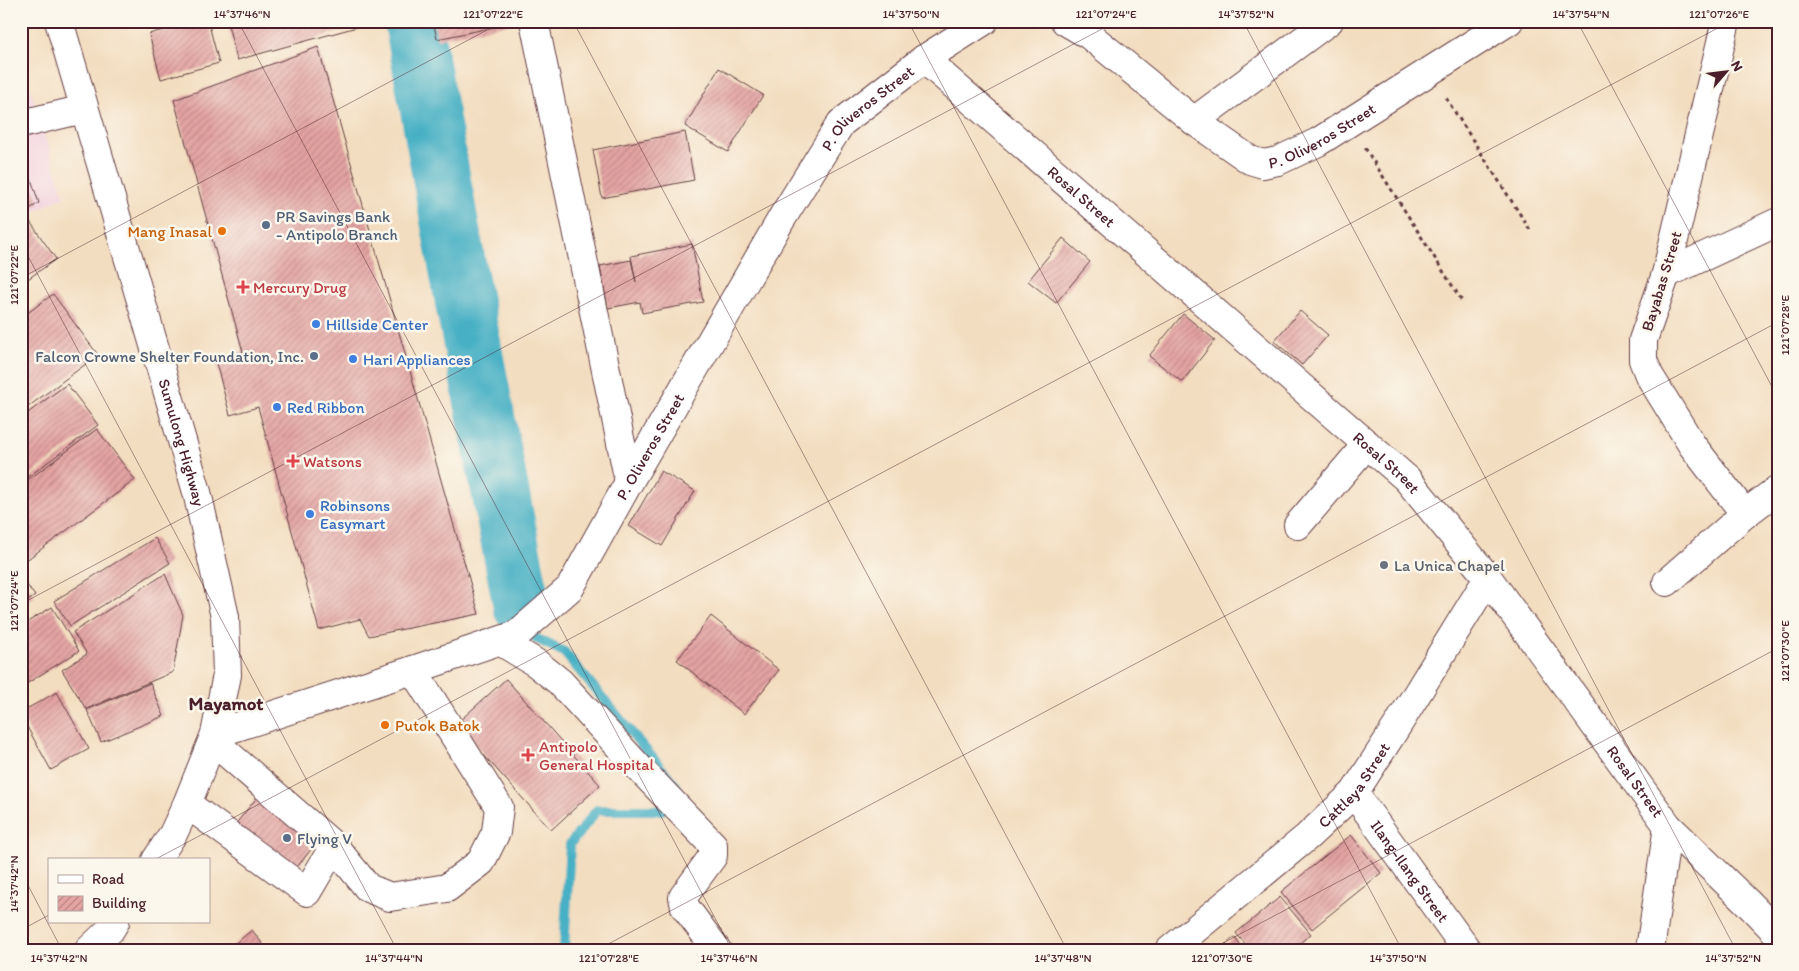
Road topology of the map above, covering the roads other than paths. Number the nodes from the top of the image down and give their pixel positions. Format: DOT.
graph roads {
  1 [pos="58,21"];
  2 [pos="534,21"];
  3 [pos="984,21"];
  4 [pos="1065,21"];
  5 [pos="1329,21"];
  6 [pos="1509,21"];
  7 [pos="1726,21"];
  8 [pos="1089,28"];
  9 [pos="924,59"];
  10 [pos="84,109"];
  11 [pos="1194,121"];
  12 [pos="21,124"];
  13 [pos="1778,222"];
  14 [pos="1666,274"];
  15 [pos="1366,444"];
  16 [pos="629,482"];
  17 [pos="1778,489"];
  18 [pos="1745,514"];
  19 [pos="1298,525"];
  20 [pos="1488,578"];
  21 [pos="1668,582"];
  22 [pos="508,638"];
  23 [pos="413,670"];
  24 [pos="214,737"];
  25 [pos="1354,793"];
  26 [pos="187,804"];
  27 [pos="1668,826"];
  28 [pos="334,846"];
  29 [pos="157,858"];
  30 [pos="114,924"];
  31 [pos="1778,934"];
  32 [pos="1173,949"];
  33 [pos="89,950"];
  34 [pos="717,950"];
  35 [pos="1467,950"];
  36 [pos="1650,950"];
  1 -- 10 [label="street, Sumulong Highway"];
  2 -- 16 [label="street"];
  3 -- 9 [label="street, P. Oliveros Street"];
  4 -- 8 [label="street, P. Oliveros Street"];
  5 -- 11 [label="street"];
  6 -- 11 [label="street, P. Oliveros Street"];
  7 -- 14 [label="street, Bayabas Street"];
  8 -- 11 [label="street, P. Oliveros Street"];
  9 -- 15 [label="street, Rosal Street"];
  9 -- 16 [label="street, P. Oliveros Street"];
  10 -- 12 [label="street"];
  10 -- 24 [label="street, Sumulong Highway"];
  13 -- 14 [label="street"];
  14 -- 18 [label="street, Bayabas Street"];
  15 -- 19 [label="street"];
  15 -- 20 [label="street, Rosal Street"];
  16 -- 22 [label="street, P. Oliveros Street"];
  17 -- 18 [label="street"];
  18 -- 21 [label="street"];
  20 -- 25 [label="street, Cattleya Street"];
  20 -- 27 [label="street, Rosal Street"];
  22 -- 23 [label="street, P. Oliveros Street"];
  22 -- 34 [label="street"];
  23 -- 24 [label="street, P. Oliveros Street"];
  23 -- 28 [label="street"];
  24 -- 26 [label="street, Sumulong Highway"];
  24 -- 28 [label="street"];
  25 -- 32 [label="street, Cattleya Street"];
  25 -- 35 [label="street, Ilang-Ilang Street"];
  26 -- 28 [label="street"];
  26 -- 29 [label="street, Sumulong Highway"];
  27 -- 31 [label="street, Rosal Street"];
  27 -- 36 [label="street"];
  30 -- 33 [label="street"];
}
